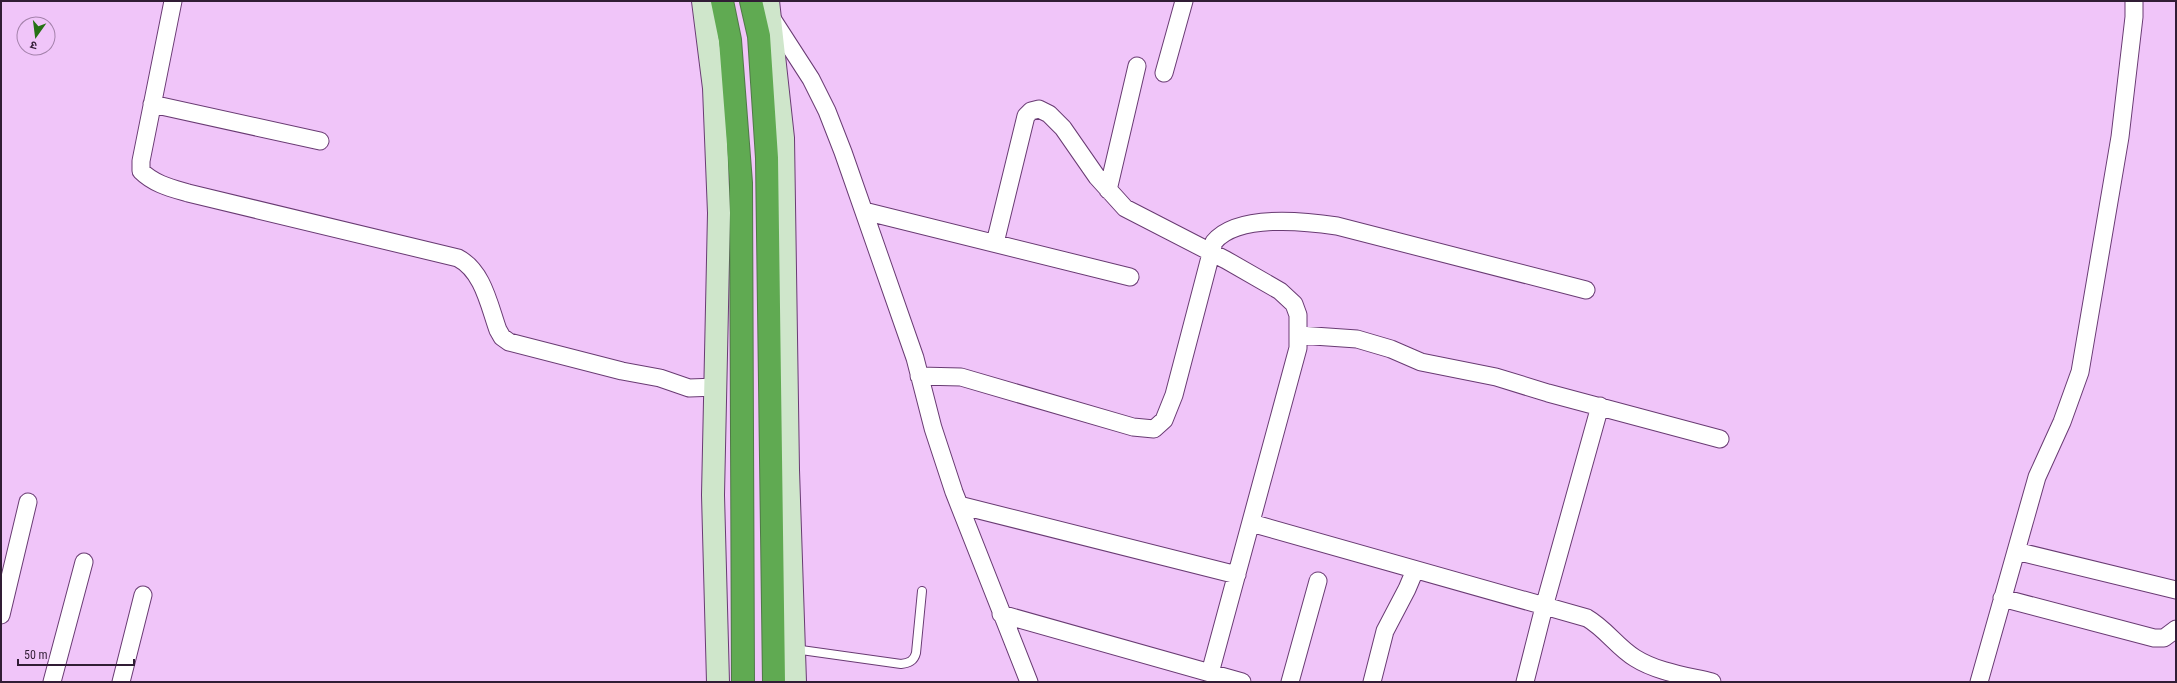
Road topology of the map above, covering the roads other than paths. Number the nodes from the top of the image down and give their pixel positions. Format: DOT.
graph roads {
  1 [pos="173,1"];
  2 [pos="703,1"];
  3 [pos="722,1"];
  4 [pos="751,1"];
  5 [pos="1184,1"];
  6 [pos="2134,1"];
  7 [pos="769,9"];
  8 [pos="1137,66"];
  9 [pos="1164,73"];
  10 [pos="152,104"];
  11 [pos="320,141"];
  12 [pos="1108,190"];
  13 [pos="864,211"];
  14 [pos="995,244"];
  15 [pos="1211,252"];
  16 [pos="1130,277"];
  17 [pos="1586,290"];
  18 [pos="1299,336"];
  19 [pos="919,376"];
  20 [pos="716,387"];
  21 [pos="1600,406"];
  22 [pos="1720,439"];
  23 [pos="28,502"];
  24 [pos="959,505"];
  25 [pos="1251,523"];
  26 [pos="2016,551"];
  27 [pos="84,562"];
  28 [pos="1415,570"];
  29 [pos="1237,575"];
  30 [pos="1318,581"];
  31 [pos="2176,590"];
  32 [pos="922,591"];
  33 [pos="143,595"];
  34 [pos="2002,598"];
  35 [pos="1544,607"];
  36 [pos="1001,614"];
  37 [pos="1,615"];
  38 [pos="2176,629"];
  39 [pos="794,649"];
  40 [pos="1210,673"];
  41 [pos="52,682"];
  42 [pos="121,682"];
  43 [pos="718,682"];
  44 [pos="743,682"];
  45 [pos="774,682"];
  46 [pos="795,682"];
  47 [pos="1029,682"];
  48 [pos="1242,682"];
  49 [pos="1290,682"];
  50 [pos="1372,682"];
  51 [pos="1525,682"];
  52 [pos="1712,682"];
  53 [pos="1979,682"];
  1 -- 10 [label="street"];
  2 -- 20 [label="main road"];
  3 -- 44 [label="highway"];
  4 -- 45 [label="highway"];
  5 -- 9 [label="street"];
  6 -- 26 [label="street"];
  7 -- 13 [label="street"];
  7 -- 39 [label="main road"];
  8 -- 12 [label="street"];
  10 -- 11 [label="street"];
  10 -- 20 [label="street"];
  12 -- 14 [label="street"];
  12 -- 15 [label="street"];
  13 -- 14 [label="street"];
  13 -- 19 [label="street"];
  14 -- 16 [label="street"];
  15 -- 17 [label="street"];
  15 -- 18 [label="street"];
  15 -- 19 [label="street"];
  18 -- 21 [label="street"];
  18 -- 25 [label="street"];
  19 -- 24 [label="street"];
  20 -- 43 [label="main road"];
  21 -- 22 [label="street"];
  21 -- 35 [label="street"];
  23 -- 37 [label="street"];
  24 -- 29 [label="street"];
  24 -- 36 [label="street"];
  25 -- 28 [label="street"];
  25 -- 29 [label="street"];
  26 -- 31 [label="street"];
  26 -- 34 [label="street"];
  27 -- 41 [label="street"];
  28 -- 35 [label="street"];
  28 -- 50 [label="street"];
  29 -- 40 [label="street"];
  30 -- 49 [label="street"];
  32 -- 39 [label="lane"];
  33 -- 42 [label="street"];
  34 -- 38 [label="street"];
  34 -- 53 [label="street"];
  35 -- 51 [label="street"];
  35 -- 52 [label="street"];
  36 -- 40 [label="street"];
  36 -- 47 [label="street"];
  39 -- 46 [label="main road"];
  40 -- 48 [label="street"];
}
